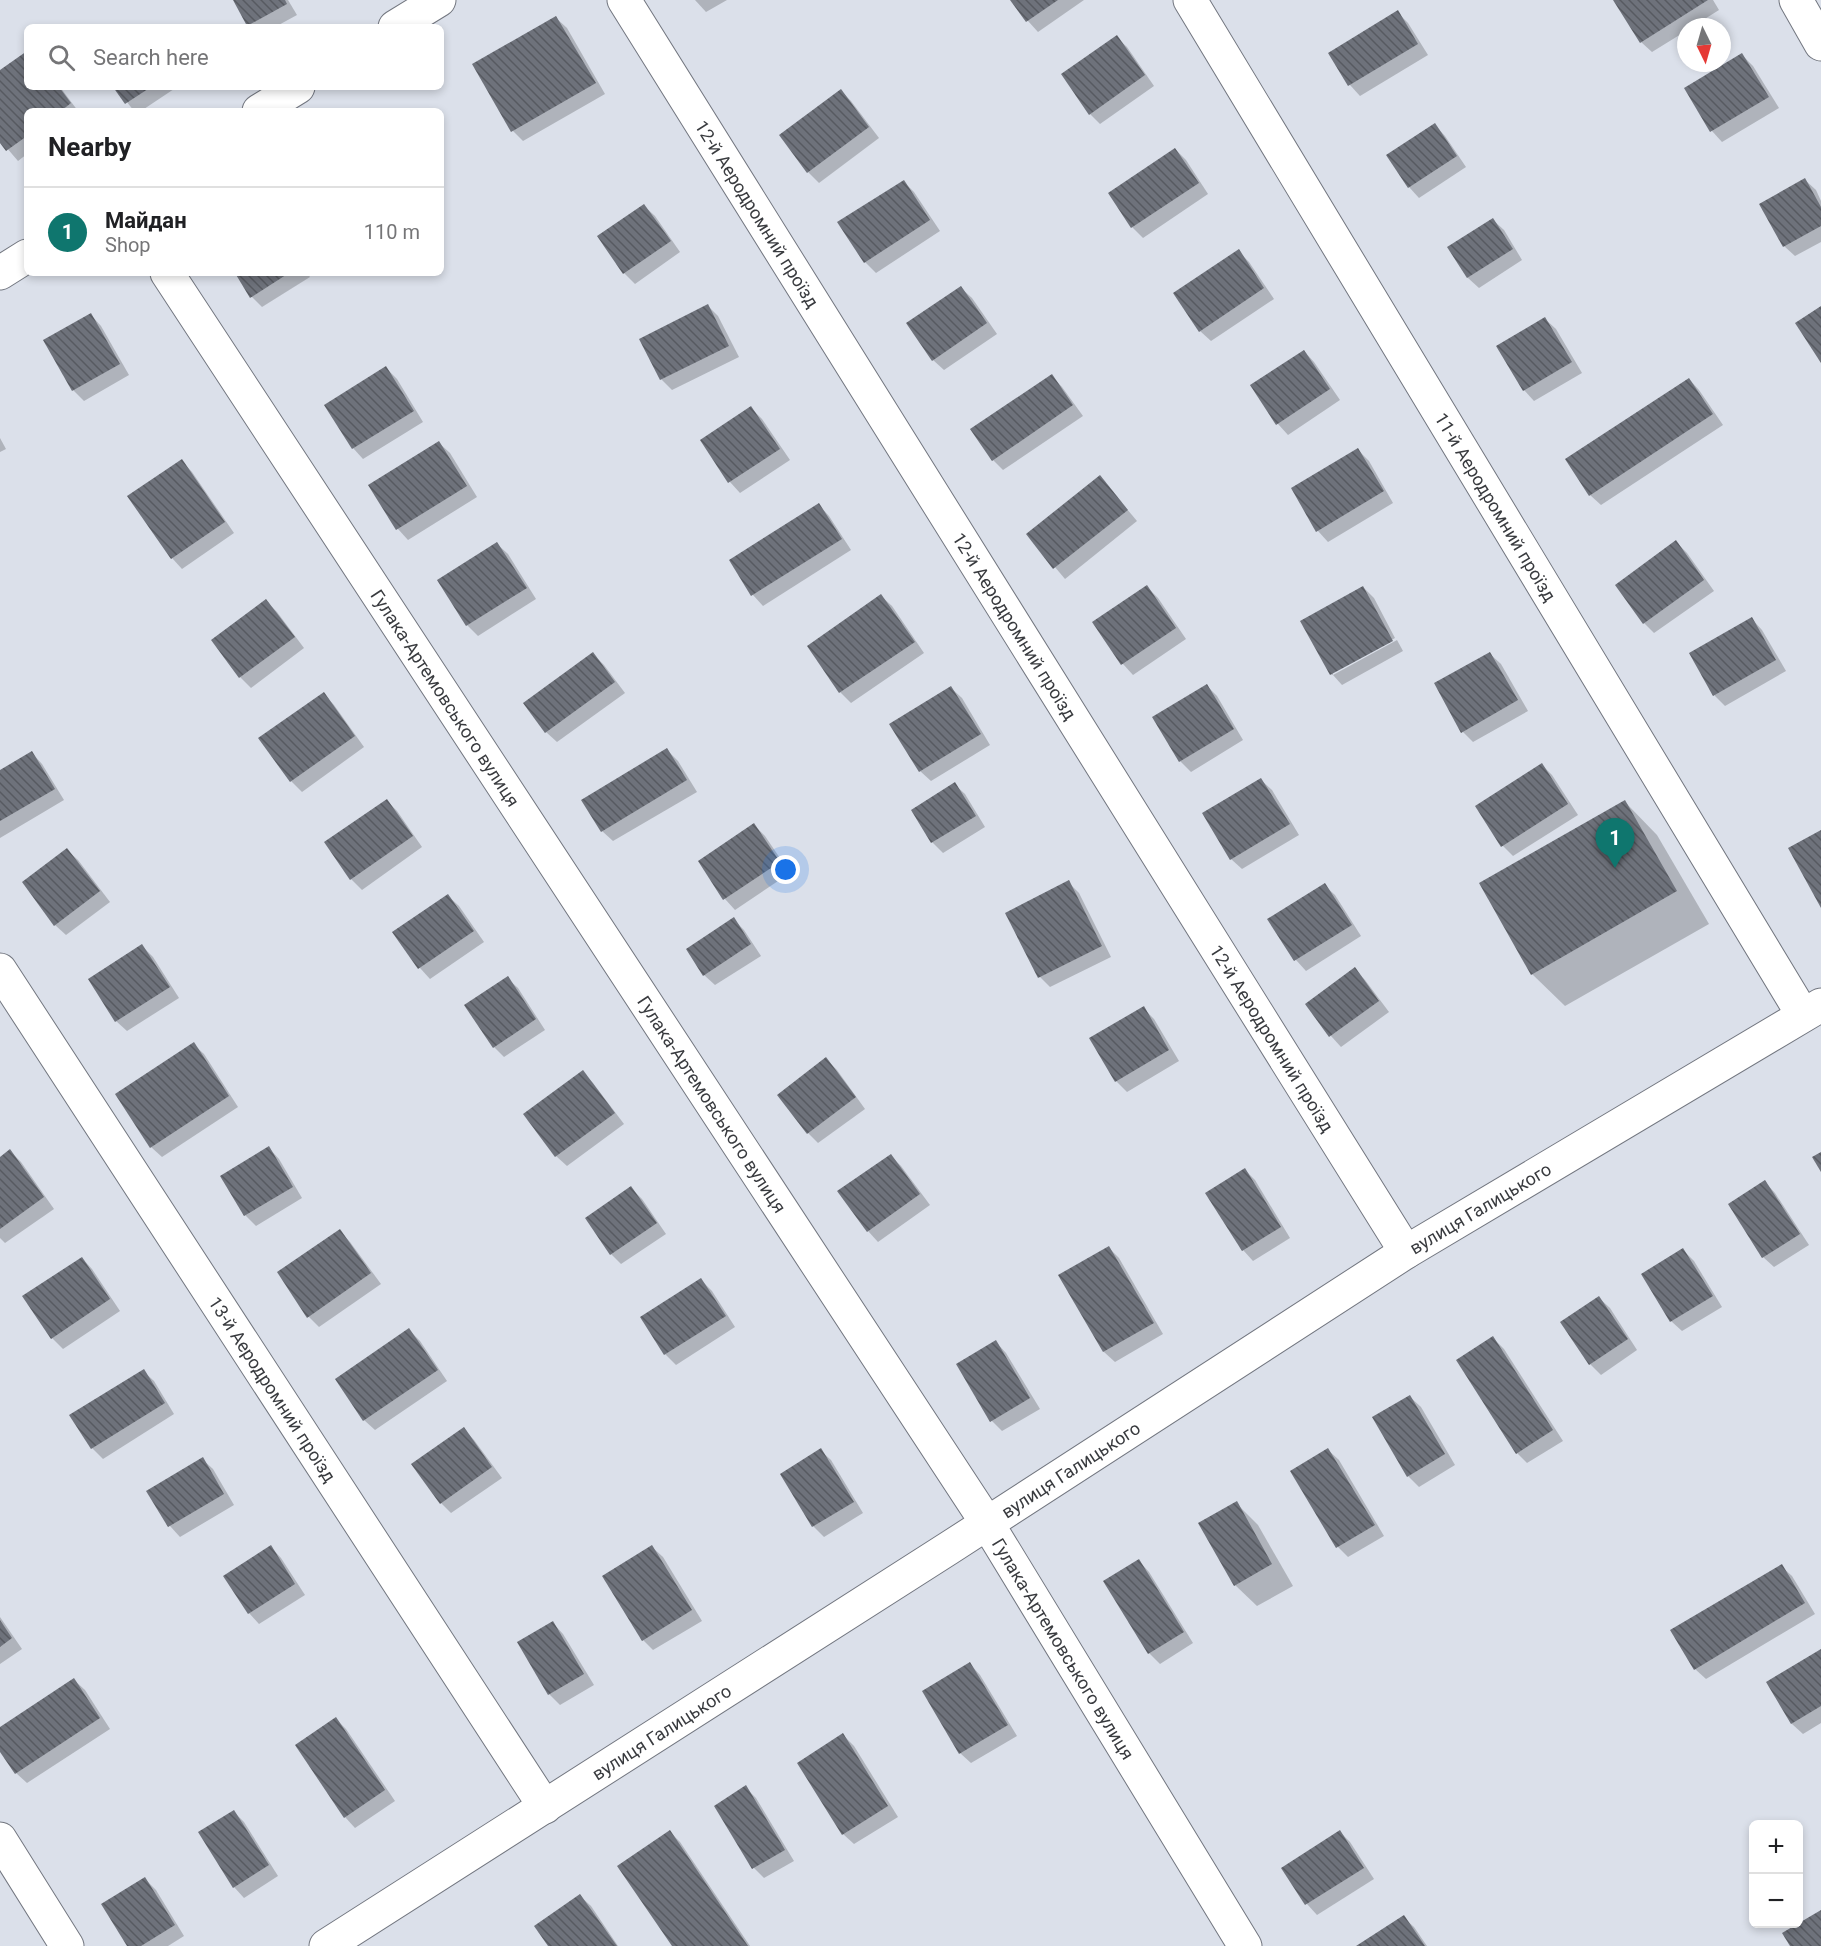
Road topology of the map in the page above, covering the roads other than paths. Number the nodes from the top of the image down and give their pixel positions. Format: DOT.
graph roads {
  1 [pos="439,0"];
  2 [pos="624,0"];
  3 [pos="1190,0"];
  4 [pos="1797,0"];
  5 [pos="400,24"];
  6 [pos="1821,44"];
  7 [pos="293,90"];
  8 [pos="264,108"];
  9 [pos="24,258"];
  10 [pos="0,273"];
  11 [pos="169,276"];
  12 [pos="0,970"];
  13 [pos="1812,1010"];
  14 [pos="1406,1252"];
  15 [pos="987,1523"];
  16 [pos="545,1807"];
  17 [pos="0,1839"];
  18 [pos="67,1946"];
  19 [pos="326,1946"];
  20 [pos="1245,1946"];
  1 -- 5 [label="street"];
  2 -- 14 [label="street, 12-й Аеродромний проїзд"];
  3 -- 13 [label="street, 11-й Аеродромний проїзд"];
  4 -- 6 [label="street"];
  7 -- 8 [label="street"];
  9 -- 10 [label="street"];
  11 -- 15 [label="street, Гулака-Артемовського вулиця"];
  12 -- 16 [label="street, 13-й Аеродромний проїзд"];
  13 -- 14 [label="street, вулиця Галицького"];
  14 -- 15 [label="street, вулиця Галицького"];
  15 -- 16 [label="street, вулиця Галицького"];
  15 -- 20 [label="street, Гулака-Артемовського вулиця"];
  16 -- 19 [label="street, вулиця Галицького"];
  17 -- 18 [label="street"];
}
